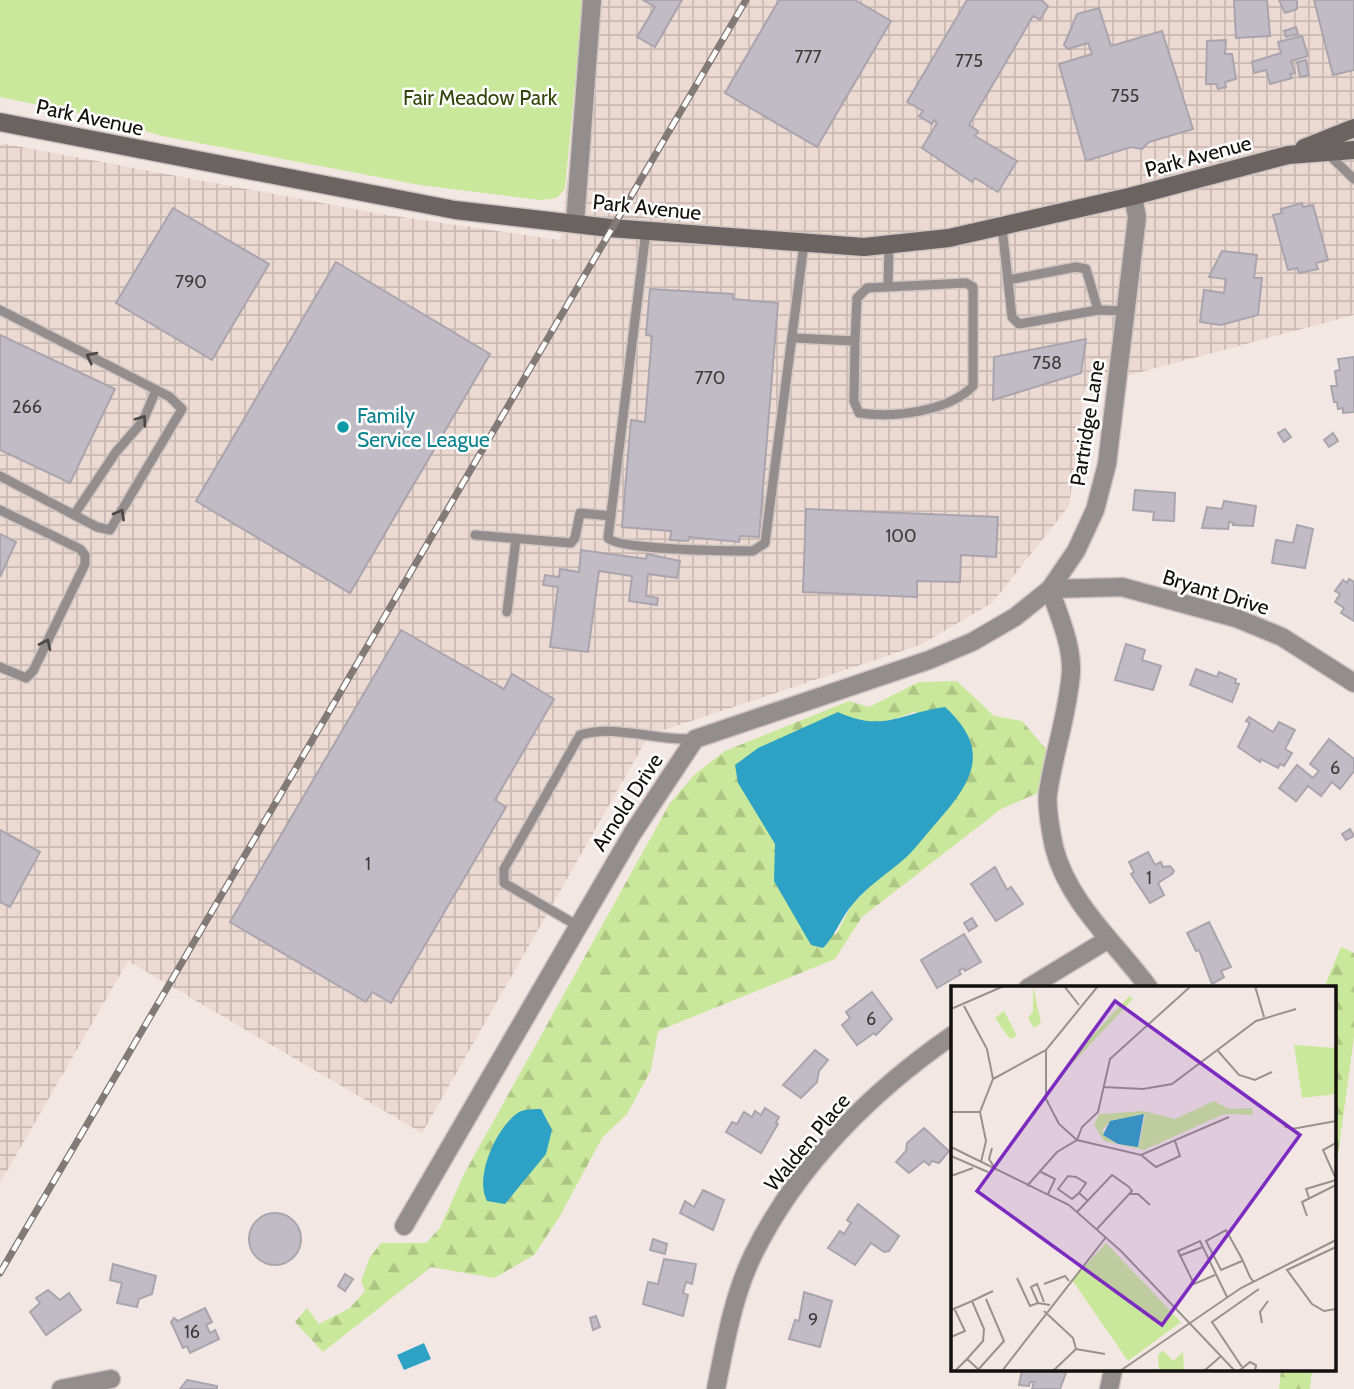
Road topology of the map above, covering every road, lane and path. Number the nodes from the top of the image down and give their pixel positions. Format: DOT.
graph roads {
  1 [pos="592,0"];
  2 [pos="0,122"];
  3 [pos="1354,128"];
  4 [pos="1354,139"];
  5 [pos="1324,150"];
  6 [pos="1354,150"];
  7 [pos="1288,155"];
  8 [pos="1354,179"];
  9 [pos="1133,196"];
  10 [pos="575,223"];
  11 [pos="1002,227"];
  12 [pos="646,231"];
  13 [pos="804,244"];
  14 [pos="889,245"];
  15 [pos="1008,280"];
  16 [pos="888,287"];
  17 [pos="0,310"];
  18 [pos="1098,310"];
  19 [pos="1126,311"];
  20 [pos="793,338"];
  21 [pos="855,341"];
  22 [pos="156,390"];
  23 [pos="0,476"];
  24 [pos="0,509"];
  25 [pos="74,515"];
  26 [pos="611,516"];
  27 [pos="475,535"];
  28 [pos="516,539"];
  29 [pos="1050,589"];
  30 [pos="507,612"];
  31 [pos="0,667"];
  32 [pos="1354,683"];
  33 [pos="695,739"];
  34 [pos="578,926"];
  35 [pos="1107,940"];
  36 [pos="1031,986"];
  37 [pos="1147,986"];
  38 [pos="951,1036"];
  39 [pos="404,1226"];
  40 [pos="111,1379"];
  41 [pos="61,1389"];
  42 [pos="716,1389"];
  1 -- 10 [label="street"];
  2 -- 10 [label="main road, Park Avenue"];
  3 -- 7 [label="main road, Park Avenue"];
  4 -- 5 [label="main road"];
  5 -- 6 [label="main road, Park Avenue"];
  5 -- 7 [label="main road, Park Avenue"];
  5 -- 8 [label="lane"];
  7 -- 9 [label="main road, Park Avenue"];
  9 -- 11 [label="main road, Park Avenue"];
  9 -- 19 [label="street, Partridge Lane"];
  10 -- 12 [label="main road, Park Avenue"];
  11 -- 14 [label="main road, Park Avenue"];
  11 -- 15 [label="lane"];
  12 -- 13 [label="main road, Park Avenue"];
  12 -- 26 [label="lane"];
  13 -- 14 [label="main road, Park Avenue"];
  13 -- 20 [label="lane"];
  14 -- 16 [label="lane"];
  15 -- 18 [label="lane"];
  15 -- 18 [label="lane"];
  16 -- 21 [label="lane"];
  16 -- 21 [label="lane"];
  22 -- 17 [label="lane, one-way"];
  18 -- 19 [label="lane"];
  19 -- 29 [label="street, Partridge Lane"];
  20 -- 21 [label="lane"];
  20 -- 26 [label="lane"];
  25 -- 22 [label="lane, one-way"];
  25 -- 22 [label="lane, one-way"];
  23 -- 25 [label="lane"];
  31 -- 24 [label="lane, one-way"];
  26 -- 28 [label="lane"];
  27 -- 28 [label="lane"];
  28 -- 30 [label="lane"];
  29 -- 32 [label="street, Bryant Drive"];
  29 -- 33 [label="street"];
  29 -- 35 [label="street"];
  33 -- 34 [label="street, Arnold Drive"];
  33 -- 34 [label="lane"];
  34 -- 39 [label="street, Arnold Drive"];
  35 -- 36 [label="street"];
  35 -- 37 [label="street"];
  38 -- 42 [label="street, Walden Place"];
  40 -- 41 [label="street"];
}
